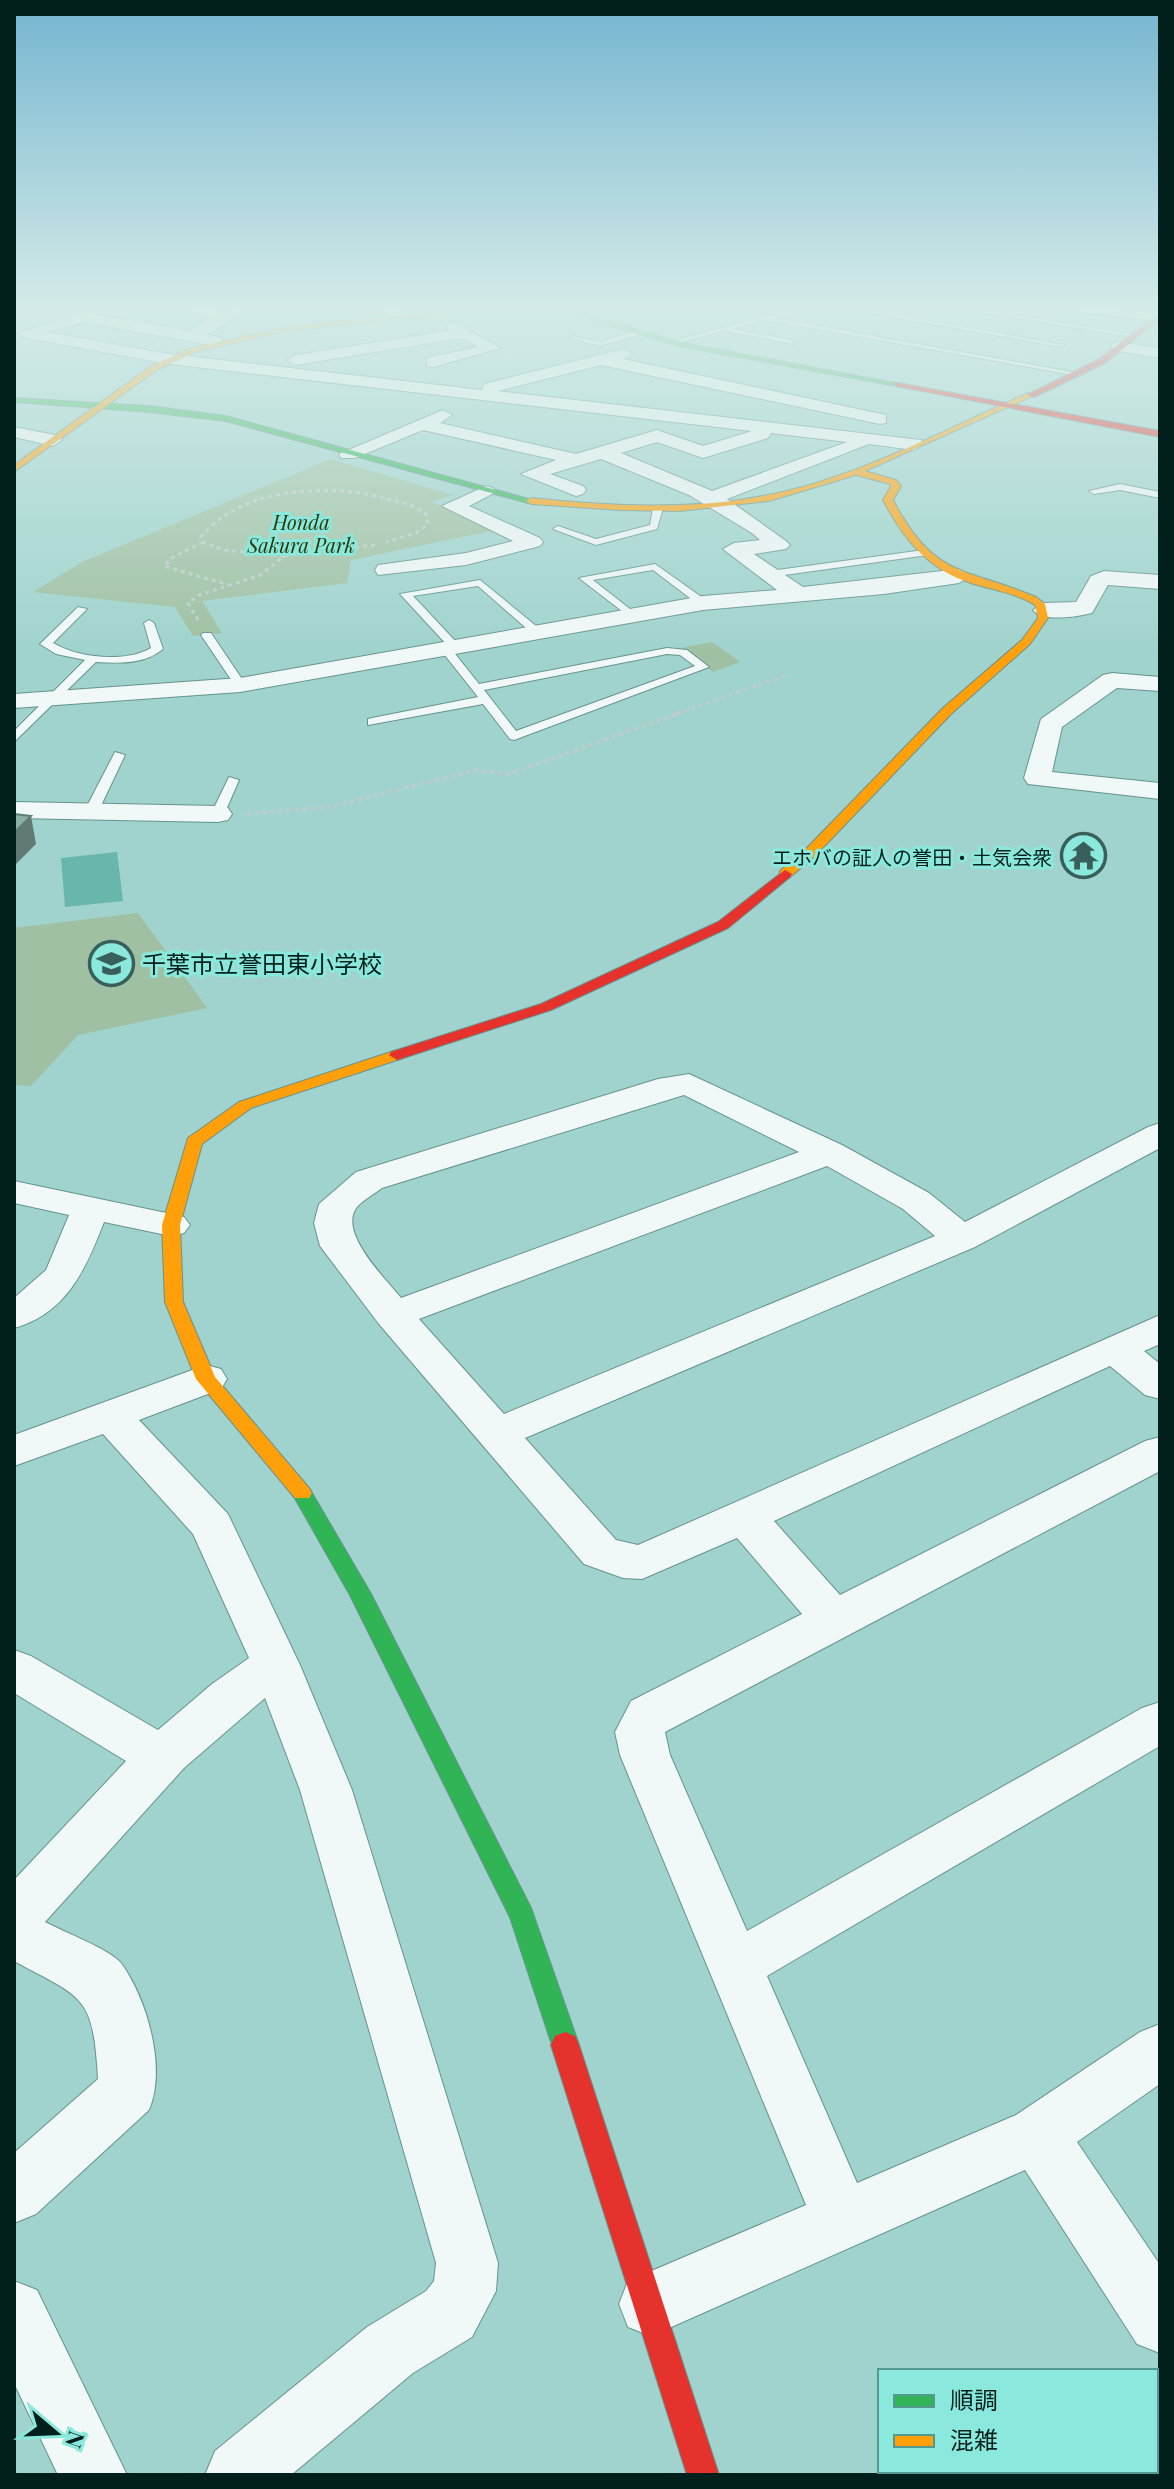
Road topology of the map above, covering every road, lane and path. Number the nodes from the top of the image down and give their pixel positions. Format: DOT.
graph roads {
  1 [pos="79,422"];
  2 [pos="239,422"];
  3 [pos="405,422"];
  4 [pos="439,422"];
  5 [pos="710,422"];
  6 [pos="897,422"];
  7 [pos="966,422"];
  8 [pos="1094,422"];
  9 [pos="776,430"];
  10 [pos="14,432"];
  11 [pos="943,432"];
  12 [pos="1160,434"];
  13 [pos="53,440"];
  14 [pos="867,440"];
  15 [pos="914,444"];
  16 [pos="603,453"];
  17 [pos="348,454"];
  18 [pos="574,460"];
  19 [pos="18,463"];
  20 [pos="854,471"];
  21 [pos="576,490"];
  22 [pos="1094,491"];
  23 [pos="486,492"];
  24 [pos="1160,495"];
  25 [pos="719,501"];
  26 [pos="658,508"];
  27 [pos="558,529"];
  28 [pos="203,542"];
  29 [pos="924,553"];
  30 [pos="284,556"];
  31 [pos="386,570"];
  32 [pos="770,574"];
  33 [pos="959,576"];
  34 [pos="1160,582"];
  35 [pos="229,585"];
  36 [pos="798,594"];
  37 [pos="703,603"];
  38 [pos="82,609"];
  39 [pos="1044,610"];
  40 [pos="631,615"];
  41 [pos="149,623"];
  42 [pos="537,632"];
  43 [pos="207,635"];
  44 [pos="451,648"];
  45 [pos="93,658"];
  46 [pos="1160,684"];
  47 [pos="240,685"];
  48 [pos="479,687"];
  49 [pos="54,700"];
  50 [pos="483,700"];
  51 [pos="14,701"];
  52 [pos="372,722"];
  53 [pos="14,738"];
  54 [pos="119,755"];
  55 [pos="233,780"];
  56 [pos="1160,791"];
  57 [pos="14,810"];
  58 [pos="91,812"];
  59 [pos="218,814"];
  60 [pos="1159,1135"];
  61 [pos="829,1153"];
  62 [pos="14,1192"];
  63 [pos="91,1207"];
  64 [pos="171,1225"];
  65 [pos="962,1239"];
  66 [pos="14,1315"];
  67 [pos="393,1315"];
  68 [pos="1160,1328"];
  69 [pos="1116,1350"];
  70 [pos="206,1379"];
  71 [pos="1160,1385"];
  72 [pos="111,1416"];
  73 [pos="498,1433"];
  74 [pos="14,1451"];
  75 [pos="1160,1452"];
  76 [pos="746,1518"];
  77 [pos="834,1620"];
  78 [pos="276,1665"];
  79 [pos="14,1669"];
  80 [pos="1160,1722"];
  81 [pos="161,1757"];
  82 [pos="14,1920"];
  83 [pos="14,1933"];
  84 [pos="735,1966"];
  85 [pos="1160,2051"];
  86 [pos="1037,2135"];
  87 [pos="14,2193"];
  88 [pos="842,2219"];
  89 [pos="651,2304"];
  90 [pos="14,2313"];
  91 [pos="1160,2321"];
  92 [pos="93,2475"];
  93 [pos="239,2475"];
  94 [pos="703,2475"];
  1 -- 13 [label="street"];
  2 -- 17 [label="street"];
  3 -- 17 [label="street"];
  4 -- 18 [label="street"];
  5 -- 9 [label="street"];
  6 -- 11 [label="street"];
  7 -- 11 [label="street"];
  8 -- 12 [label="street"];
  9 -- 14 [label="street"];
  9 -- 16 [label="street"];
  10 -- 13 [label="street"];
  11 -- 15 [label="street"];
  13 -- 19 [label="street"];
  14 -- 15 [label="street"];
  14 -- 25 [label="street"];
  15 -- 20 [label="street"];
  16 -- 18 [label="street"];
  16 -- 25 [label="street"];
  17 -- 23 [label="street"];
  18 -- 21 [label="street"];
  20 -- 25 [label="street"];
  20 -- 29 [label="street"];
  22 -- 24 [label="lane"];
  23 -- 26 [label="street"];
  23 -- 31 [label="street"];
  25 -- 26 [label="street"];
  25 -- 32 [label="street"];
  26 -- 27 [label="lane"];
  28 -- 30 [label="path"];
  28 -- 30 [label="path"];
  28 -- 35 [label="path"];
  29 -- 32 [label="lane"];
  29 -- 33 [label="street"];
  30 -- 35 [label="path"];
  32 -- 36 [label="street"];
  33 -- 36 [label="street"];
  33 -- 39 [label="street"];
  34 -- 39 [label="street"];
  35 -- 43 [label="path"];
  36 -- 37 [label="street"];
  37 -- 40 [label="street"];
  37 -- 40 [label="lane"];
  38 -- 45 [label="lane"];
  39 -- 64 [label="street"];
  40 -- 42 [label="street"];
  41 -- 45 [label="lane"];
  42 -- 44 [label="street"];
  42 -- 44 [label="lane"];
  43 -- 47 [label="lane"];
  44 -- 47 [label="street"];
  44 -- 48 [label="lane"];
  45 -- 49 [label="lane"];
  46 -- 56 [label="street"];
  47 -- 49 [label="street"];
  48 -- 50 [label="lane"];
  48 -- 50 [label="lane"];
  49 -- 51 [label="street"];
  49 -- 53 [label="lane"];
  50 -- 52 [label="lane"];
  54 -- 58 [label="lane"];
  55 -- 59 [label="lane"];
  57 -- 58 [label="street"];
  58 -- 59 [label="street"];
  60 -- 65 [label="street"];
  61 -- 65 [label="street"];
  61 -- 67 [label="street"];
  61 -- 67 [label="street"];
  62 -- 63 [label="street"];
  63 -- 64 [label="street"];
  63 -- 66 [label="street"];
  64 -- 70 [label="street"];
  65 -- 73 [label="street"];
  67 -- 73 [label="street"];
  68 -- 69 [label="street"];
  69 -- 71 [label="street"];
  69 -- 76 [label="street"];
  70 -- 72 [label="street"];
  70 -- 89 [label="street"];
  72 -- 74 [label="street"];
  72 -- 78 [label="street"];
  73 -- 76 [label="street"];
  75 -- 77 [label="street"];
  76 -- 77 [label="street"];
  77 -- 84 [label="street"];
  78 -- 81 [label="street"];
  78 -- 93 [label="street"];
  79 -- 81 [label="street"];
  80 -- 84 [label="street"];
  81 -- 82 [label="street"];
  83 -- 87 [label="street"];
  84 -- 88 [label="street"];
  85 -- 86 [label="street"];
  86 -- 88 [label="street"];
  86 -- 91 [label="street"];
  88 -- 89 [label="street"];
  89 -- 94 [label="street"];
  90 -- 92 [label="street"];
}
